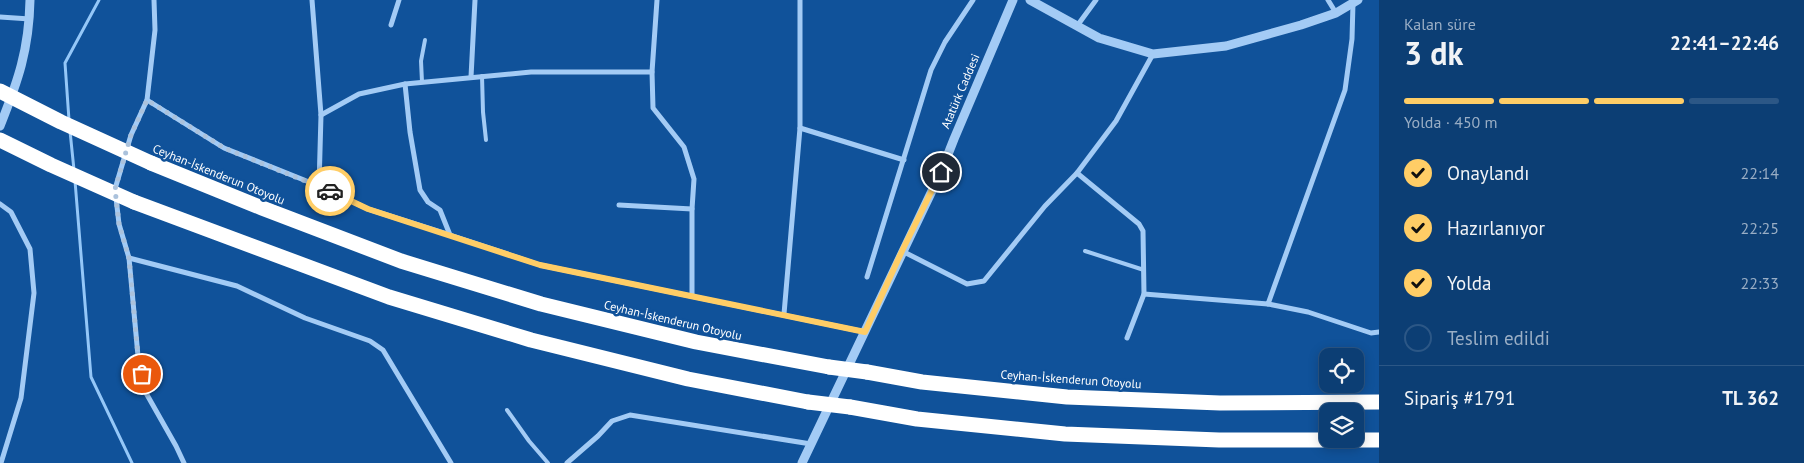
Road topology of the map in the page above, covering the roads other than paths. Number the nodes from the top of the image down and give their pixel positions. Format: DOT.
graph roads {
  1 [pos="30,0"];
  2 [pos="154,0"];
  3 [pos="312,0"];
  4 [pos="399,0"];
  5 [pos="475,0"];
  6 [pos="657,0"];
  7 [pos="800,0"];
  8 [pos="973,0"];
  9 [pos="1013,0"];
  10 [pos="1030,0"];
  11 [pos="1096,0"];
  12 [pos="1328,0"];
  13 [pos="1355,1"];
  14 [pos="1336,13"];
  15 [pos="0,17"];
  16 [pos="30,19"];
  17 [pos="391,25"];
  18 [pos="1077,26"];
  19 [pos="425,40"];
  20 [pos="1152,54"];
  21 [pos="652,72"];
  22 [pos="482,76"];
  23 [pos="471,77"];
  24 [pos="422,82"];
  25 [pos="405,84"];
  26 [pos="0,91"];
  27 [pos="147,100"];
  28 [pos="321,115"];
  29 [pos="0,126"];
  30 [pos="800,128"];
  31 [pos="0,140"];
  32 [pos="486,140"];
  33 [pos="904,160"];
  34 [pos="1077,173"];
  35 [pos="318,186"];
  36 [pos="0,204"];
  37 [pos="619,204"];
  38 [pos="692,209"];
  39 [pos="450,235"];
  40 [pos="902,251"];
  41 [pos="1085,251"];
  42 [pos="129,258"];
  43 [pos="1144,270"];
  44 [pos="867,277"];
  45 [pos="1144,294"];
  46 [pos="692,296"];
  47 [pos="1268,304"];
  48 [pos="784,314"];
  49 [pos="865,332"];
  50 [pos="1379,332"];
  51 [pos="1127,338"];
  52 [pos="1379,402"];
  53 [pos="508,410"];
  54 [pos="1379,440"];
  55 [pos="811,444"];
  56 [pos="1,463"];
  57 [pos="184,463"];
  58 [pos="451,463"];
  59 [pos="548,463"];
  60 [pos="567,463"];
  61 [pos="802,463"];
  1 -- 16 [label="street"];
  2 -- 27 [label="street"];
  3 -- 28 [label="street"];
  4 -- 17 [label="street"];
  5 -- 23 [label="street"];
  6 -- 21 [label="street"];
  7 -- 30 [label="street"];
  8 -- 33 [label="street"];
  9 -- 40 [label="street, Atatürk Caddesi"];
  10 -- 18 [label="street"];
  11 -- 18 [label="street"];
  12 -- 14 [label="street"];
  13 -- 14 [label="street"];
  13 -- 47 [label="street"];
  14 -- 20 [label="street"];
  15 -- 16 [label="street"];
  16 -- 29 [label="street"];
  18 -- 20 [label="street"];
  19 -- 24 [label="lane"];
  20 -- 34 [label="street"];
  21 -- 22 [label="street"];
  21 -- 38 [label="street"];
  22 -- 23 [label="street"];
  22 -- 32 [label="lane"];
  23 -- 24 [label="street"];
  24 -- 25 [label="street"];
  25 -- 28 [label="street"];
  25 -- 39 [label="street"];
  26 -- 52 [label="highway, Ceyhan-İskenderun Otoyolu, bridge"];
  27 -- 35 [label="street"];
  27 -- 42 [label="street"];
  28 -- 35 [label="street"];
  30 -- 33 [label="street"];
  30 -- 48 [label="street"];
  31 -- 54 [label="highway, bridge"];
  33 -- 44 [label="street"];
  34 -- 40 [label="street"];
  34 -- 43 [label="street"];
  35 -- 39 [label="street"];
  36 -- 56 [label="street"];
  37 -- 38 [label="street"];
  38 -- 46 [label="street"];
  39 -- 46 [label="street"];
  40 -- 49 [label="street, Atatürk Caddesi"];
  41 -- 43 [label="lane"];
  42 -- 57 [label="street"];
  42 -- 58 [label="street"];
  43 -- 45 [label="street"];
  45 -- 47 [label="street"];
  45 -- 51 [label="street"];
  46 -- 48 [label="street"];
  47 -- 50 [label="street"];
  48 -- 49 [label="street"];
  49 -- 55 [label="street, Atatürk Caddesi"];
  53 -- 59 [label="lane"];
  55 -- 60 [label="street"];
  55 -- 61 [label="street, Atatürk Caddesi"];
}
